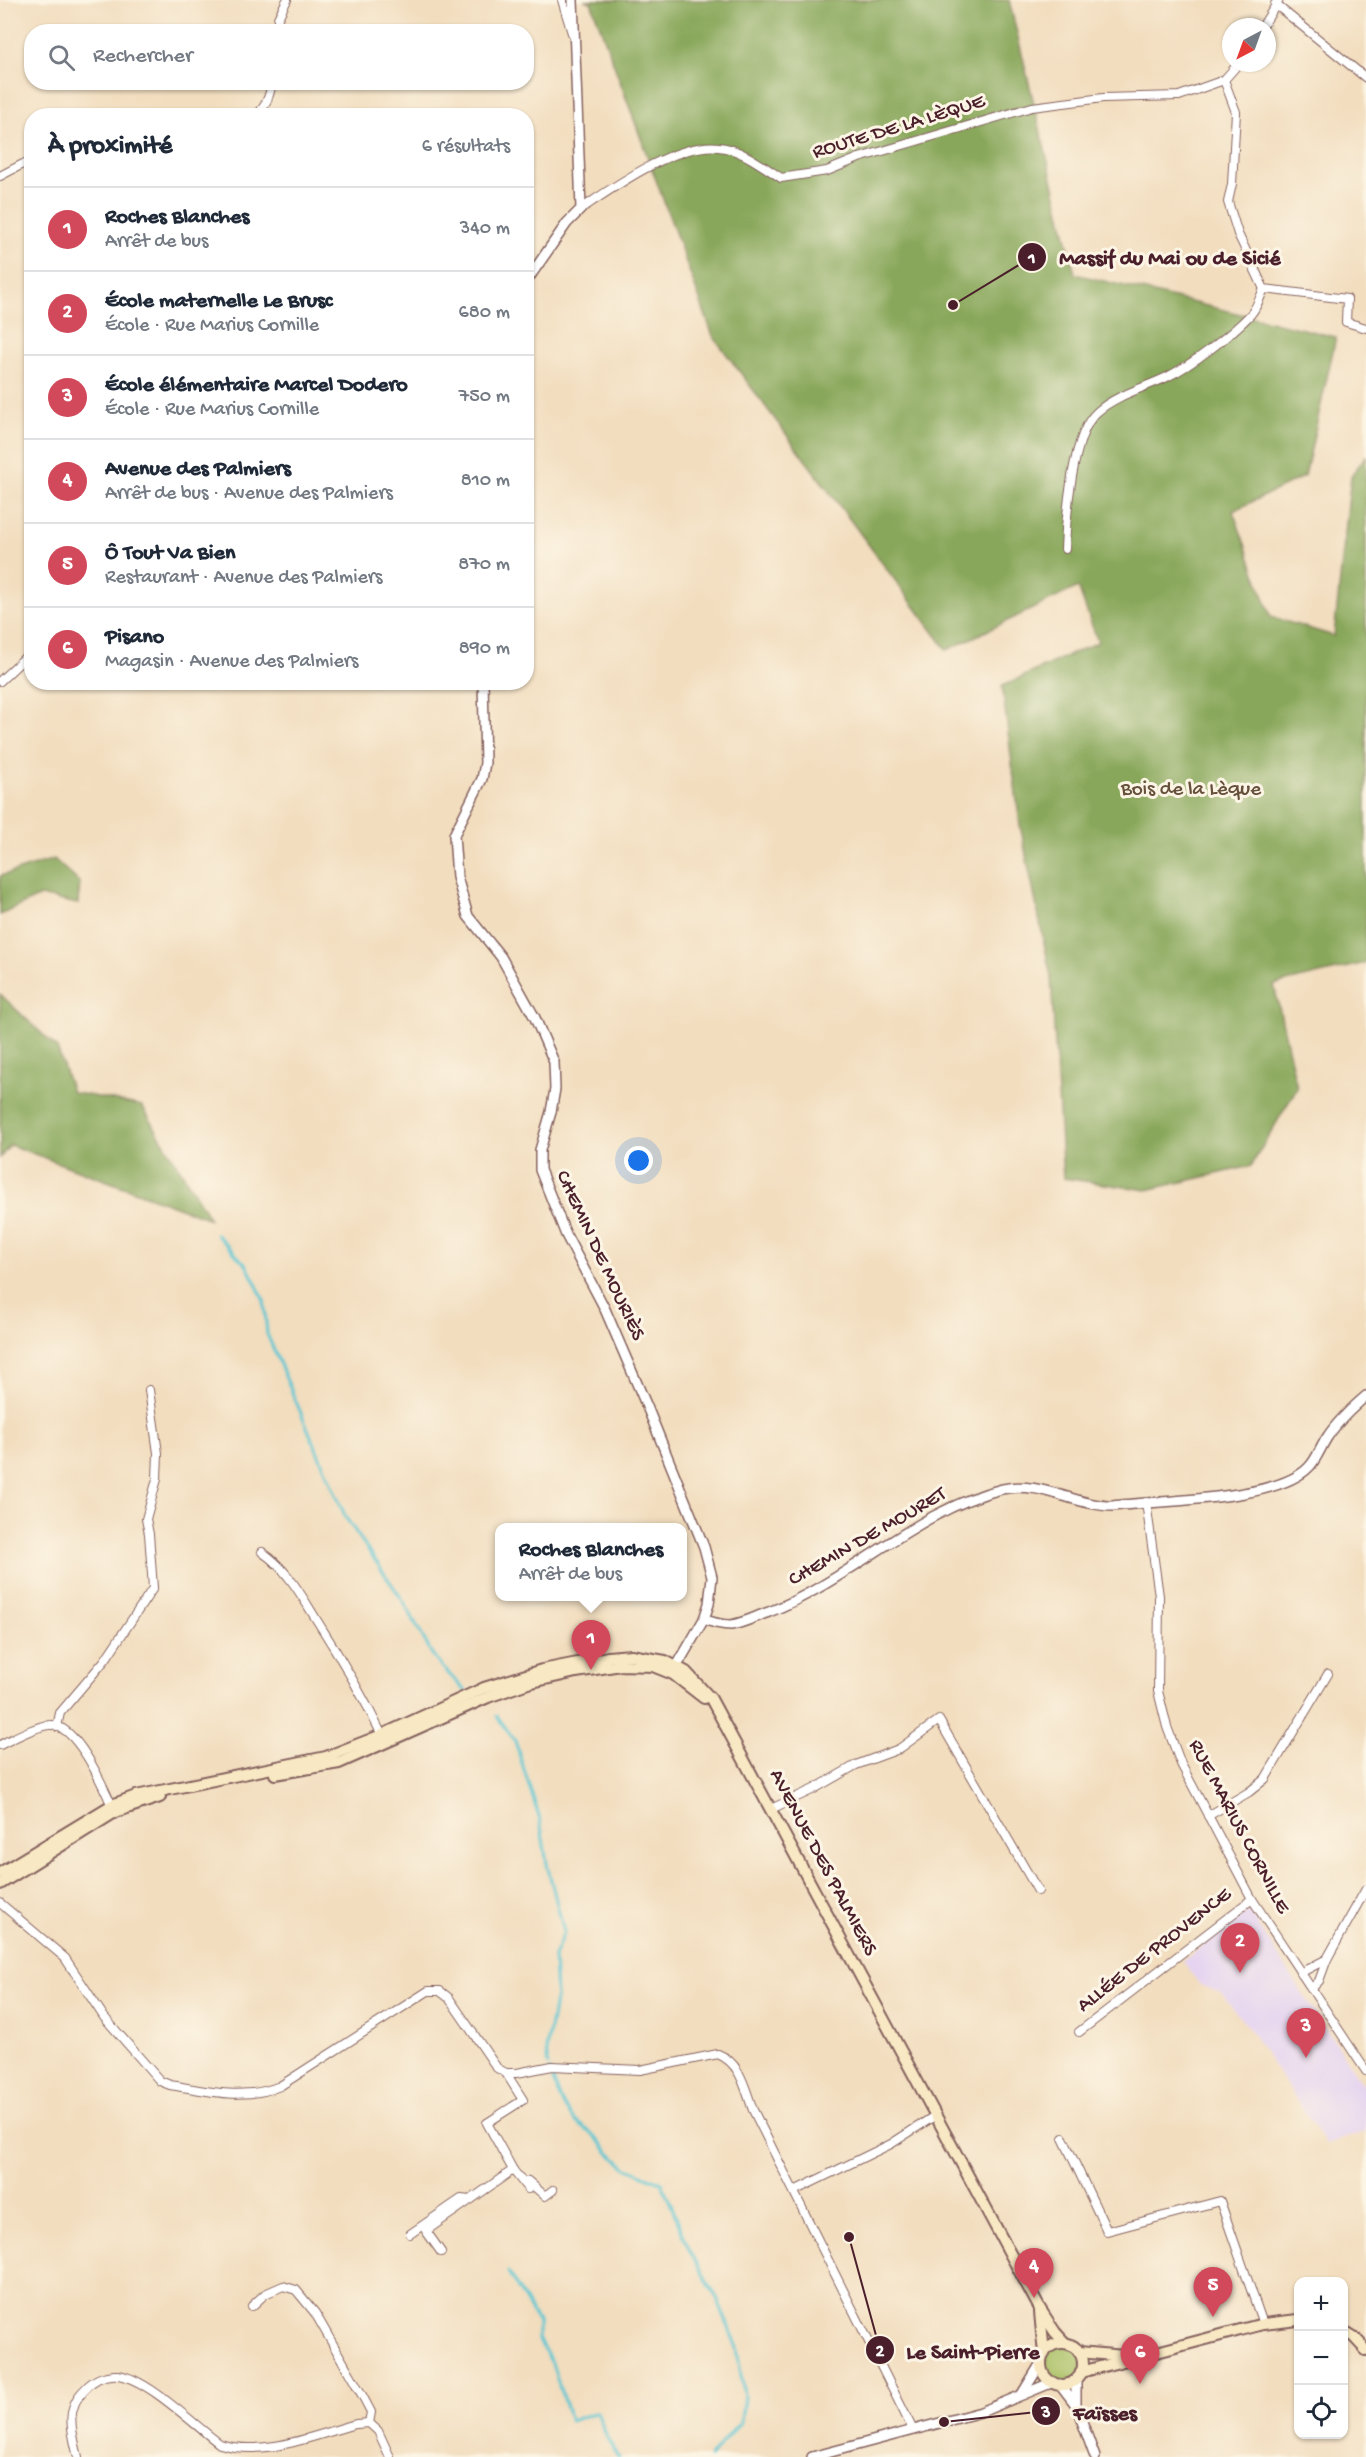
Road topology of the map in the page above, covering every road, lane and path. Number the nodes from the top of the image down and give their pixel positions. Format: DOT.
graph roads {
  1 [pos="287,0"];
  2 [pos="562,0"];
  3 [pos="573,0"];
  4 [pos="1277,2"];
  5 [pos="1267,18"];
  6 [pos="277,24"];
  7 [pos="573,39"];
  8 [pos="1231,72"];
  9 [pos="1366,78"];
  10 [pos="1224,80"];
  11 [pos="270,90"];
  12 [pos="263,108"];
  13 [pos="24,164"];
  14 [pos="0,176"];
  15 [pos="581,209"];
  16 [pos="534,270"];
  17 [pos="1264,289"];
  18 [pos="1366,328"];
  19 [pos="1065,549"];
  20 [pos="24,658"];
  21 [pos="0,681"];
  22 [pos="483,690"];
  23 [pos="149,1390"];
  24 [pos="1366,1396"];
  25 [pos="1146,1502"];
  26 [pos="262,1552"];
  27 [pos="704,1619"];
  28 [pos="674,1670"];
  29 [pos="1328,1674"];
  30 [pos="57,1727"];
  31 [pos="384,1739"];
  32 [pos="0,1745"];
  33 [pos="114,1809"];
  34 [pos="771,1809"];
  35 [pos="1208,1816"];
  36 [pos="0,1873"];
  37 [pos="0,1884"];
  38 [pos="1366,1889"];
  39 [pos="1038,1891"];
  40 [pos="1252,1899"];
  41 [pos="0,1903"];
  42 [pos="1327,1959"];
  43 [pos="1300,1972"];
  44 [pos="1311,1989"];
  45 [pos="1079,2032"];
  46 [pos="1366,2070"];
  47 [pos="506,2073"];
  48 [pos="936,2115"];
  49 [pos="1063,2138"];
  50 [pos="513,2170"];
  51 [pos="553,2190"];
  52 [pos="794,2191"];
  53 [pos="470,2200"];
  54 [pos="410,2234"];
  55 [pos="441,2252"];
  56 [pos="252,2306"];
  57 [pos="1040,2309"];
  58 [pos="1294,2321"];
  59 [pos="1263,2324"];
  60 [pos="1348,2334"];
  61 [pos="1065,2343"];
  62 [pos="1365,2346"];
  63 [pos="1079,2352"];
  64 [pos="1136,2356"];
  65 [pos="1042,2359"];
  66 [pos="1079,2376"];
  67 [pos="1057,2383"];
  68 [pos="1022,2394"];
  69 [pos="1076,2405"];
  70 [pos="369,2423"];
  71 [pos="914,2430"];
  72 [pos="833,2455"];
  73 [pos="78,2457"];
  74 [pos="390,2457"];
  75 [pos="812,2457"];
  76 [pos="1095,2457"];
  1 -- 6 [label="street"];
  2 -- 7 [label="street"];
  3 -- 7 [label="street"];
  4 -- 5 [label="street"];
  4 -- 9 [label="street"];
  7 -- 15 [label="street"];
  8 -- 10 [label="street, ROUTE DE LA LÈQUE"];
  10 -- 15 [label="street, ROUTE DE LA LÈQUE"];
  10 -- 17 [label="street"];
  11 -- 12 [label="street"];
  13 -- 14 [label="street"];
  15 -- 16 [label="street"];
  17 -- 18 [label="street"];
  17 -- 19 [label="street"];
  20 -- 21 [label="street"];
  22 -- 27 [label="street, CHEMIN DE MOURIÈS"];
  23 -- 30 [label="street"];
  24 -- 25 [label="street, CHEMIN DE MOURET"];
  25 -- 27 [label="street, CHEMIN DE MOURET"];
  25 -- 35 [label="street, RUE MARIUS CORNILLE"];
  26 -- 31 [label="street"];
  27 -- 28 [label="street, CHEMIN DE MOURIÈS"];
  28 -- 31 [label="main road, AVENUE DES PALMIERS"];
  28 -- 34 [label="main road, AVENUE DES PALMIERS"];
  29 -- 35 [label="street"];
  30 -- 32 [label="street"];
  30 -- 33 [label="street"];
  31 -- 33 [label="main road, AVENUE DES PALMIERS"];
  33 -- 36 [label="main road"];
  33 -- 37 [label="main road"];
  34 -- 39 [label="street"];
  34 -- 48 [label="main road, AVENUE DES PALMIERS"];
  35 -- 40 [label="street, RUE MARIUS CORNILLE"];
  38 -- 42 [label="street"];
  40 -- 43 [label="street, RUE MARIUS CORNILLE"];
  40 -- 45 [label="street, ALLÉE DE PROVENCE"];
  41 -- 47 [label="street"];
  42 -- 43 [label="street"];
  42 -- 44 [label="street"];
  43 -- 44 [label="street, RUE MARIUS CORNILLE"];
  44 -- 46 [label="street, RUE MARIUS CORNILLE"];
  47 -- 50 [label="street"];
  47 -- 52 [label="street"];
  48 -- 52 [label="street"];
  48 -- 57 [label="main road, AVENUE DES PALMIERS"];
  49 -- 59 [label="street"];
  50 -- 51 [label="street"];
  50 -- 53 [label="street"];
  52 -- 71 [label="street"];
  53 -- 54 [label="street"];
  53 -- 55 [label="street"];
  56 -- 70 [label="street"];
  57 -- 61 [label="main road, AVENUE DES PALMIERS"];
  57 -- 65 [label="main road, AVENUE DES PALMIERS"];
  58 -- 59 [label="main road"];
  59 -- 64 [label="main road"];
  60 -- 62 [label="main road"];
  61 -- 63 [label="main road"];
  61 -- 65 [label="main road"];
  63 -- 64 [label="main road"];
  63 -- 66 [label="main road"];
  64 -- 66 [label="main road"];
  65 -- 67 [label="main road"];
  65 -- 68 [label="street"];
  66 -- 67 [label="main road"];
  66 -- 69 [label="street"];
  67 -- 68 [label="street"];
  67 -- 69 [label="street"];
  68 -- 71 [label="street"];
  69 -- 76 [label="street"];
  70 -- 73 [label="street"];
  70 -- 74 [label="street"];
  71 -- 72 [label="street"];
  72 -- 75 [label="street"];
}
